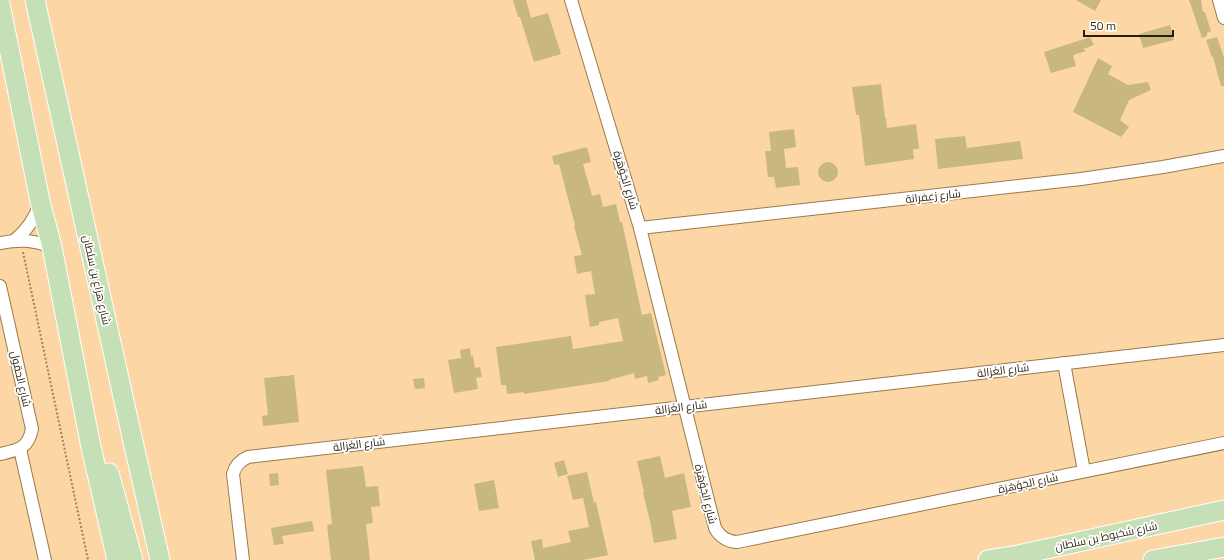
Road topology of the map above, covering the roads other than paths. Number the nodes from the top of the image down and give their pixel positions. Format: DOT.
graph roads {
  1 [pos="35,0"];
  2 [pos="571,0"];
  3 [pos="1219,0"];
  4 [pos="0,4"];
  5 [pos="1224,18"];
  6 [pos="1224,156"];
  7 [pos="70,160"];
  8 [pos="40,202"];
  9 [pos="640,228"];
  10 [pos="18,240"];
  11 [pos="0,243"];
  12 [pos="52,247"];
  13 [pos="0,286"];
  14 [pos="1224,345"];
  15 [pos="1064,363"];
  16 [pos="685,406"];
  17 [pos="85,417"];
  18 [pos="1224,443"];
  19 [pos="20,449"];
  20 [pos="0,454"];
  21 [pos="1084,471"];
  22 [pos="1224,510"];
  23 [pos="1224,547"];
  24 [pos="45,560"];
  25 [pos="117,560"];
  26 [pos="134,560"];
  27 [pos="160,560"];
  28 [pos="172,560"];
  29 [pos="243,560"];
  30 [pos="988,560"];
  31 [pos="1153,560"];
  1 -- 7 [label="main road, شارع هزاع بن سلطان"];
  2 -- 9 [label="street, شارع الجَوْهَرَة"];
  3 -- 5 [label="street"];
  4 -- 8 [label="main road"];
  6 -- 9 [label="street, شارع زعفرانة"];
  7 -- 27 [label="main road, شارع هزاع بن سلطان"];
  7 -- 28 [label="main road"];
  8 -- 10 [label="street"];
  8 -- 12 [label="main road"];
  9 -- 16 [label="street, شارع الجَوْهَرَة"];
  10 -- 11 [label="street"];
  10 -- 12 [label="street"];
  12 -- 17 [label="main road"];
  13 -- 19 [label="street, شارع الحقول"];
  14 -- 15 [label="street, شارع الغَزالة"];
  15 -- 16 [label="street, شارع الغَزالة"];
  15 -- 21 [label="street"];
  16 -- 21 [label="street, شارع الجَوْهَرَة"];
  16 -- 29 [label="street, شارع الغَزالة"];
  17 -- 25 [label="main road"];
  17 -- 26 [label="main road"];
  18 -- 21 [label="street, شارع الجَوْهَرَة"];
  19 -- 20 [label="street"];
  19 -- 24 [label="street"];
  22 -- 30 [label="main road, شارع شخبوط بن سلطان"];
  23 -- 31 [label="main road"];
}
